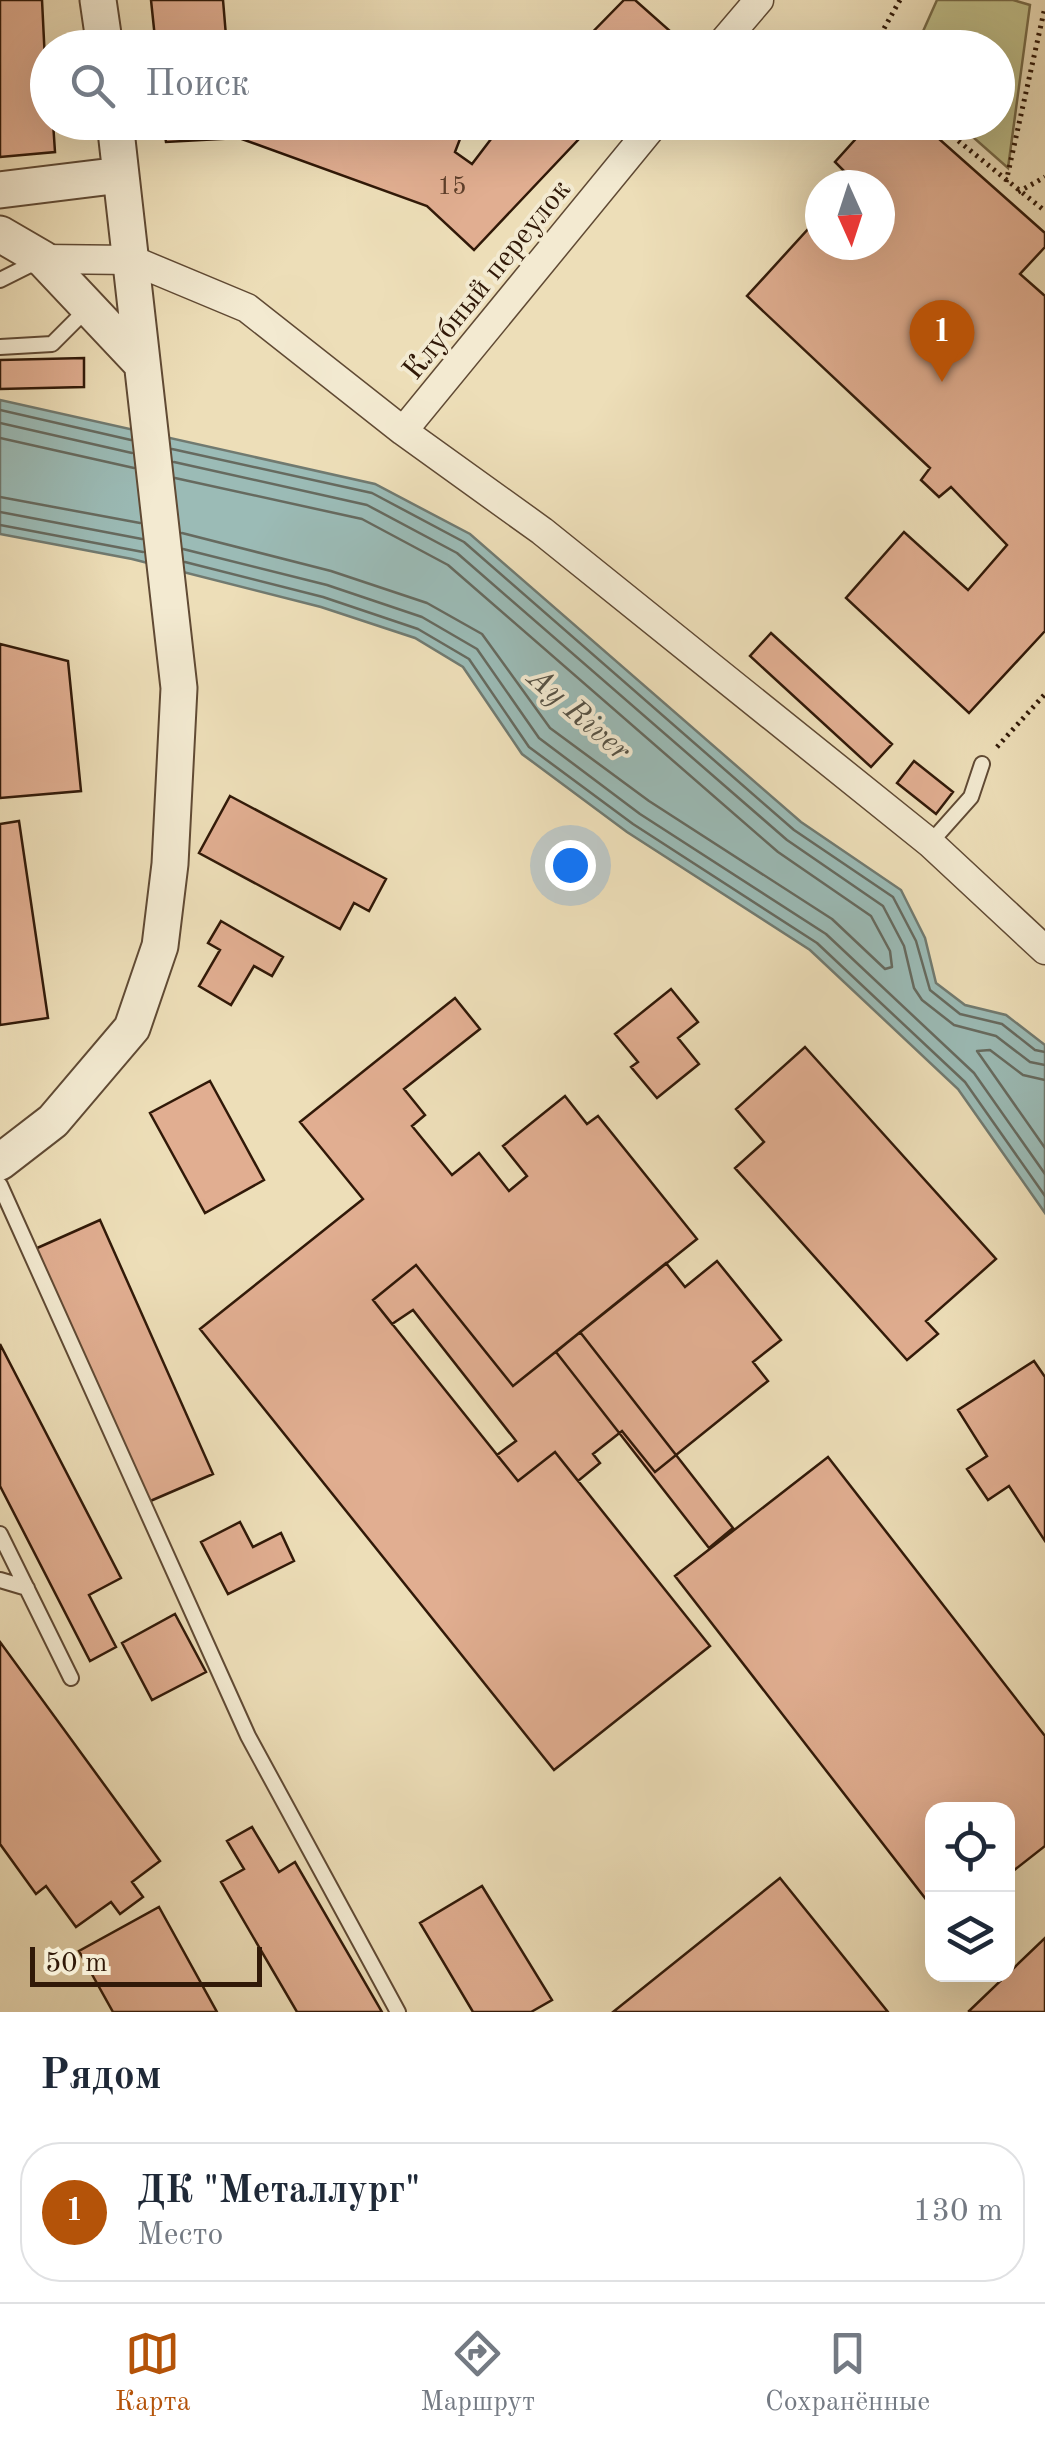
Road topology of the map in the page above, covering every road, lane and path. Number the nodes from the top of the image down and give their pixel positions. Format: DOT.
graph roads {
  1 [pos="98,0"];
  2 [pos="758,0"];
  3 [pos="900,0"];
  4 [pos="1045,7"];
  5 [pos="102,30"];
  6 [pos="733,30"];
  7 [pos="883,30"];
  8 [pos="117,140"];
  9 [pos="641,140"];
  10 [pos="956,140"];
  11 [pos="122,174"];
  12 [pos="1045,177"];
  13 [pos="1006,182"];
  14 [pos="0,190"];
  15 [pos="1018,192"];
  16 [pos="1045,211"];
  17 [pos="0,234"];
  18 [pos="43,258"];
  19 [pos="132,260"];
  20 [pos="0,280"];
  21 [pos="91,305"];
  22 [pos="0,347"];
  23 [pos="143,377"];
  24 [pos="403,430"];
  25 [pos="1045,694"];
  26 [pos="982,764"];
  27 [pos="930,843"];
  28 [pos="1045,950"];
  29 [pos="0,1162"];
  30 [pos="0,1185"];
  31 [pos="0,1534"];
  32 [pos="0,1580"];
  33 [pos="27,1588"];
  34 [pos="71,1678"];
  35 [pos="398,2012"];
  1 -- 5 [label="street"];
  2 -- 6 [label="street"];
  3 -- 7 [label="path"];
  4 -- 13 [label="path"];
  8 -- 11 [label="street"];
  9 -- 24 [label="street, Клубный переулок"];
  10 -- 13 [label="path"];
  11 -- 14 [label="street"];
  11 -- 19 [label="street"];
  12 -- 15 [label="path"];
  13 -- 15 [label="path"];
  15 -- 16 [label="path"];
  17 -- 18 [label="street"];
  18 -- 19 [label="street"];
  18 -- 20 [label="lane"];
  18 -- 21 [label="street"];
  19 -- 23 [label="street"];
  19 -- 24 [label="street"];
  21 -- 22 [label="lane"];
  21 -- 23 [label="street"];
  23 -- 29 [label="street"];
  24 -- 27 [label="street"];
  25 -- 26 [label="path"];
  26 -- 27 [label="lane"];
  27 -- 28 [label="street"];
  30 -- 35 [label="lane"];
  31 -- 33 [label="lane"];
  32 -- 33 [label="lane"];
  33 -- 34 [label="lane"];
}
